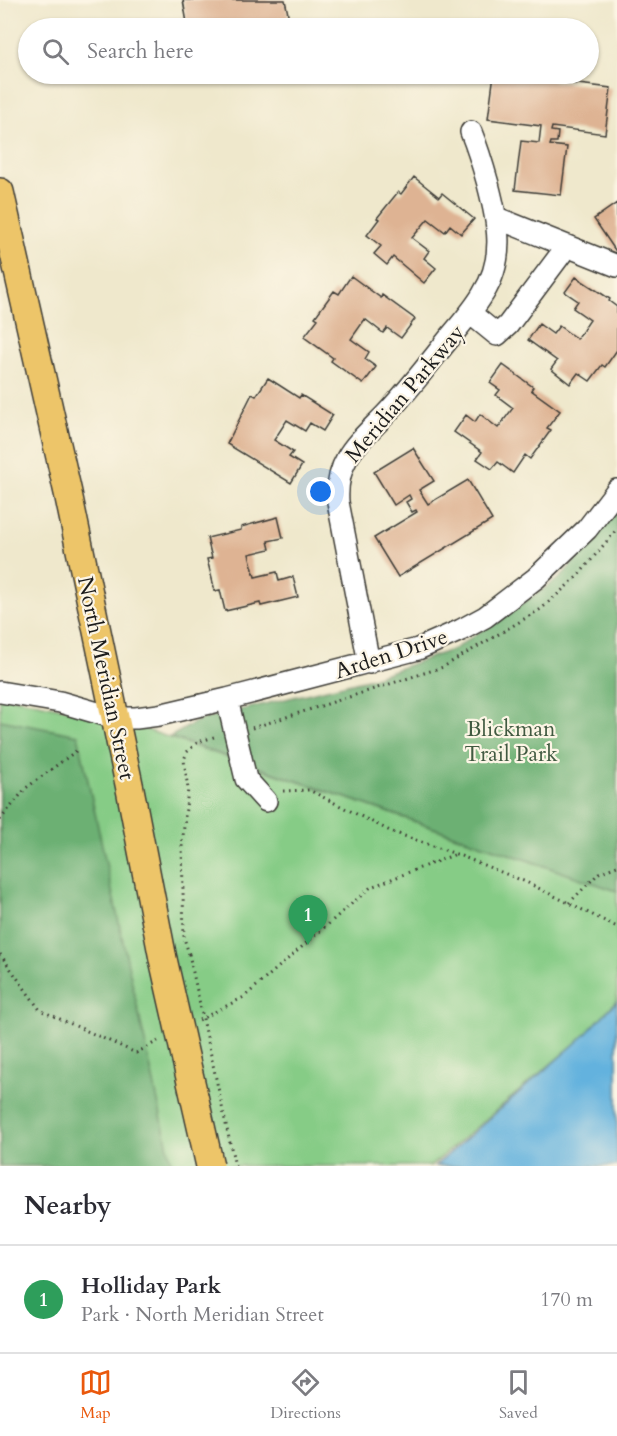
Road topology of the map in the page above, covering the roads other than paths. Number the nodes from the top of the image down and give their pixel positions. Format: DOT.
graph roads {
  1 [pos="471,132"];
  2 [pos="0,192"];
  3 [pos="497,218"];
  4 [pos="567,246"];
  5 [pos="617,266"];
  6 [pos="470,313"];
  7 [pos="617,490"];
  8 [pos="369,663"];
  9 [pos="0,692"];
  10 [pos="227,699"];
  11 [pos="115,718"];
  12 [pos="266,801"];
  13 [pos="210,1166"];
  1 -- 3 [label="street, Meridian Parkway"];
  2 -- 11 [label="main road, North Meridian Street"];
  3 -- 4 [label="street"];
  3 -- 6 [label="street, Meridian Parkway"];
  4 -- 5 [label="street"];
  4 -- 6 [label="street"];
  6 -- 8 [label="street, Meridian Parkway"];
  7 -- 8 [label="street, Arden Drive"];
  8 -- 10 [label="street, Arden Drive"];
  9 -- 11 [label="street, Arden Drive"];
  10 -- 11 [label="street, Arden Drive"];
  10 -- 12 [label="street"];
  11 -- 13 [label="main road, North Meridian Street, bridge"];
}
